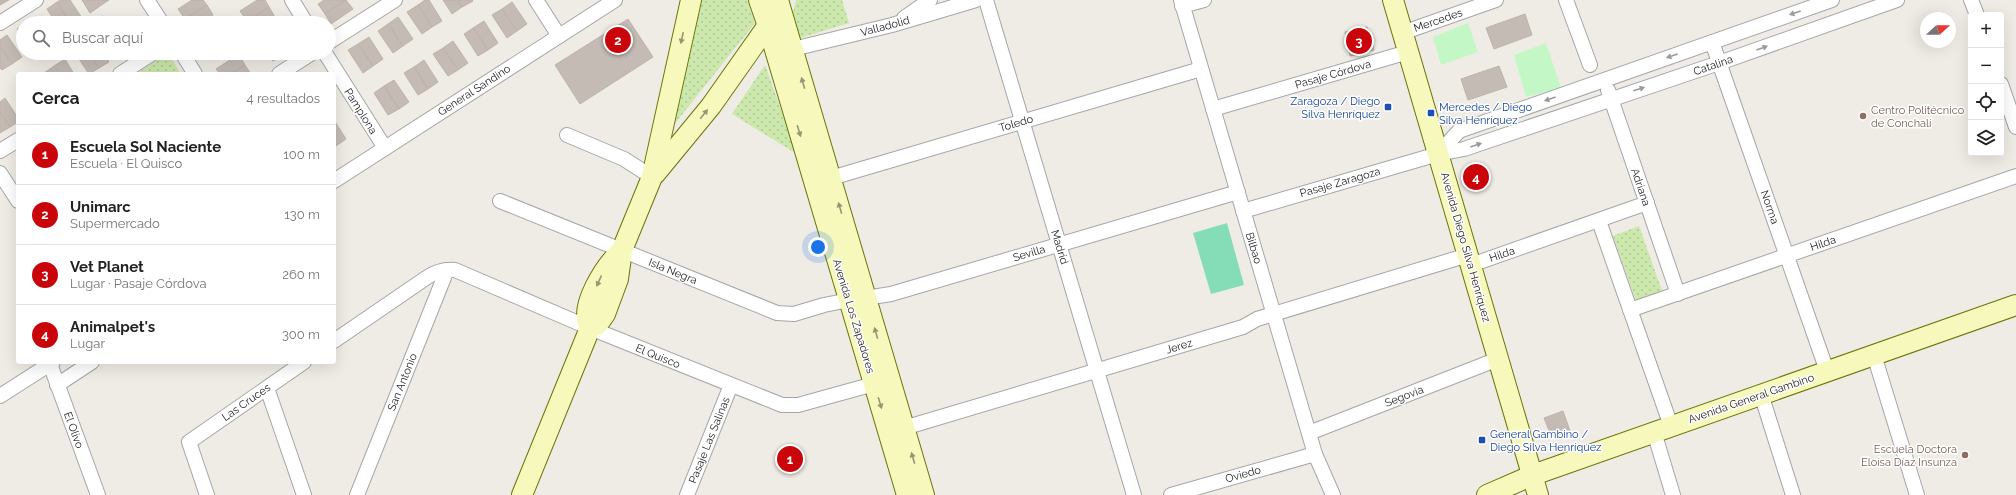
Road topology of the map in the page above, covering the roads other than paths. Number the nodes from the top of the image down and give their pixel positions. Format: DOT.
graph roads {
  1 [pos="36,0"];
  2 [pos="147,0"];
  3 [pos="292,0"];
  4 [pos="395,0"];
  5 [pos="536,0"];
  6 [pos="615,0"];
  7 [pos="691,0"];
  8 [pos="758,0"];
  9 [pos="930,0"];
  10 [pos="976,0"];
  11 [pos="986,0"];
  12 [pos="1204,0"];
  13 [pos="1393,0"];
  14 [pos="1496,0"];
  15 [pos="1566,0"];
  16 [pos="1832,0"];
  17 [pos="1897,0"];
  18 [pos="1972,0"];
  19 [pos="781,2"];
  20 [pos="1182,3"];
  21 [pos="1976,12"];
  22 [pos="157,16"];
  23 [pos="302,16"];
  24 [pos="0,23"];
  25 [pos="892,25"];
  26 [pos="768,26"];
  27 [pos="1402,33"];
  28 [pos="559,36"];
  29 [pos="336,38"];
  30 [pos="1712,42"];
  31 [pos="793,49"];
  32 [pos="1408,52"];
  33 [pos="141,60"];
  34 [pos="186,60"];
  35 [pos="301,60"];
  36 [pos="329,60"];
  37 [pos="1719,63"];
  38 [pos="1590,65"];
  39 [pos="1201,69"];
  40 [pos="123,72"];
  41 [pos="194,72"];
  42 [pos="282,72"];
  43 [pos="1605,80"];
  44 [pos="2004,93"];
  45 [pos="1611,98"];
  46 [pos="1213,108"];
  47 [pos="1524,108"];
  48 [pos="1022,121"];
  49 [pos="664,126"];
  50 [pos="1529,126"];
  51 [pos="2016,127"];
  52 [pos="567,135"];
  53 [pos="685,137"];
  54 [pos="16,141"];
  55 [pos="385,148"];
  56 [pos="0,151"];
  57 [pos="1438,154"];
  58 [pos="0,173"];
  59 [pos="2016,176"];
  60 [pos="652,177"];
  61 [pos="831,178"];
  62 [pos="336,180"];
  63 [pos="1238,192"];
  64 [pos="16,198"];
  65 [pos="500,201"];
  66 [pos="1647,203"];
  67 [pos="1243,211"];
  68 [pos="1599,221"];
  69 [pos="1059,244"];
  70 [pos="622,250"];
  71 [pos="1787,256"];
  72 [pos="1469,260"];
  73 [pos="447,270"];
  74 [pos="1678,294"];
  75 [pos="858,299"];
  76 [pos="2016,305"];
  77 [pos="1630,310"];
  78 [pos="1274,314"];
  79 [pos="590,328"];
  80 [pos="336,340"];
  81 [pos="1874,355"];
  82 [pos="1498,359"];
  83 [pos="50,364"];
  84 [pos="52,364"];
  85 [pos="89,364"];
  86 [pos="301,364"];
  87 [pos="1096,371"];
  88 [pos="1827,372"];
  89 [pos="874,384"];
  90 [pos="57,385"];
  91 [pos="731,386"];
  92 [pos="267,388"];
  93 [pos="1761,394"];
  94 [pos="0,396"];
  95 [pos="1662,429"];
  96 [pos="896,430"];
  97 [pos="1309,433"];
  98 [pos="1315,454"];
  99 [pos="1532,475"];
  100 [pos="98,495"];
  101 [pos="207,495"];
  102 [pos="304,495"];
  103 [pos="357,495"];
  104 [pos="522,495"];
  105 [pos="687,495"];
  106 [pos="907,495"];
  107 [pos="924,495"];
  108 [pos="1134,495"];
  109 [pos="1172,495"];
  110 [pos="1333,495"];
  111 [pos="1487,495"];
  112 [pos="1538,495"];
  113 [pos="1673,495"];
  114 [pos="1793,495"];
  115 [pos="1917,495"];
  1 -- 24 [label="street"];
  2 -- 22 [label="street"];
  3 -- 23 [label="street"];
  4 -- 29 [label="street"];
  5 -- 28 [label="street"];
  6 -- 28 [label="street, General Sandino"];
  7 -- 49 [label="main road, one-way"];
  8 -- 26 [label="main road, Avenida Los Zapadores"];
  9 -- 25 [label="street"];
  10 -- 25 [label="street, Valladolid"];
  11 -- 48 [label="street, Madrid"];
  12 -- 20 [label="street"];
  13 -- 27 [label="main road, Avenida Diego Silva Henríquez"];
  14 -- 27 [label="street, Mercedes"];
  15 -- 38 [label="street"];
  16 -- 30 [label="street, Catalina, one-way"];
  37 -- 17 [label="street, Catalina, one-way"];
  18 -- 21 [label="street"];
  19 -- 26 [label="main road"];
  19 -- 31 [label="main road, Avenida Los Zapadores"];
  20 -- 39 [label="street, Bilbao"];
  25 -- 31 [label="street, Valladolid"];
  53 -- 26 [label="main road, one-way"];
  26 -- 75 [label="main road, Avenida Los Zapadores, one-way"];
  27 -- 32 [label="main road, Avenida Diego Silva Henríquez"];
  28 -- 55 [label="street, General Sandino"];
  30 -- 37 [label="street, Norma"];
  30 -- 43 [label="street, Catalina, one-way"];
  61 -- 31 [label="main road, Avenida Los Zapadores, one-way"];
  32 -- 46 [label="street, Pasaje Córdova"];
  32 -- 57 [label="main road, Avenida Diego Silva Henríquez"];
  33 -- 40 [label="street"];
  34 -- 41 [label="street"];
  35 -- 42 [label="street"];
  36 -- 55 [label="street, Pamplona"];
  45 -- 37 [label="street, Catalina, one-way"];
  37 -- 71 [label="street, Norma"];
  39 -- 46 [label="street, Bilbao"];
  39 -- 48 [label="street, Toledo"];
  43 -- 45 [label="street, Adriana"];
  43 -- 47 [label="street, Catalina, one-way"];
  44 -- 51 [label="street"];
  45 -- 50 [label="street, Catalina"];
  45 -- 66 [label="street, Adriana"];
  46 -- 63 [label="street, Bilbao"];
  47 -- 50 [label="street"];
  47 -- 57 [label="street, Catalina"];
  48 -- 61 [label="street, Toledo"];
  48 -- 69 [label="street, Madrid"];
  49 -- 53 [label="main road"];
  49 -- 60 [label="main road"];
  57 -- 50 [label="street, Catalina, one-way"];
  52 -- 60 [label="street"];
  53 -- 60 [label="main road"];
  54 -- 56 [label="street"];
  55 -- 62 [label="street, General Sandino"];
  57 -- 67 [label="street, Pasaje Zaragoza"];
  57 -- 72 [label="main road, Avenida Diego Silva Henríquez"];
  58 -- 64 [label="street"];
  59 -- 71 [label="street, Hilda"];
  60 -- 70 [label="main road"];
  75 -- 61 [label="main road, Avenida Los Zapadores, one-way"];
  63 -- 67 [label="street, Bilbao"];
  63 -- 69 [label="street, Sevilla"];
  65 -- 70 [label="street, Isla Negra"];
  66 -- 68 [label="street, Hilda"];
  66 -- 74 [label="street, Adriana"];
  67 -- 78 [label="street, Bilbao"];
  68 -- 72 [label="street, Hilda"];
  68 -- 77 [label="street"];
  69 -- 75 [label="street, Sevilla"];
  69 -- 87 [label="street, Madrid"];
  70 -- 75 [label="street, Isla Negra"];
  70 -- 79 [label="main road"];
  71 -- 74 [label="street, Hilda"];
  71 -- 88 [label="street, Norma"];
  72 -- 78 [label="street, Jerez"];
  72 -- 82 [label="main road, Avenida Diego Silva Henríquez"];
  73 -- 79 [label="street, El Quisco"];
  73 -- 80 [label="street"];
  73 -- 103 [label="street, San Antonio"];
  74 -- 77 [label="street, Hilda"];
  75 -- 89 [label="main road, Avenida Los Zapadores"];
  96 -- 75 [label="main road, Avenida Los Zapadores, one-way"];
  76 -- 81 [label="main road, Avenida General Gambino"];
  77 -- 95 [label="street"];
  78 -- 87 [label="street, Jerez"];
  78 -- 97 [label="street, Bilbao"];
  79 -- 91 [label="street, El Quisco"];
  79 -- 104 [label="main road"];
  81 -- 88 [label="main road, Avenida General Gambino"];
  81 -- 115 [label="street"];
  82 -- 97 [label="street, Segovia"];
  82 -- 99 [label="main road, Avenida Diego Silva Henríquez"];
  83 -- 94 [label="street"];
  84 -- 90 [label="street, El Olivo"];
  85 -- 90 [label="street"];
  86 -- 92 [label="street, Las Cruces"];
  87 -- 96 [label="street, Jerez"];
  87 -- 108 [label="street, Madrid"];
  88 -- 93 [label="main road, Avenida General Gambino"];
  89 -- 91 [label="street, El Quisco"];
  89 -- 96 [label="main road, Avenida Los Zapadores, one-way"];
  90 -- 100 [label="street, El Olivo"];
  91 -- 105 [label="street, Pasaje Las Salinas"];
  92 -- 101 [label="street, Las Cruces"];
  92 -- 102 [label="street"];
  93 -- 95 [label="main road, Avenida General Gambino"];
  93 -- 114 [label="street"];
  95 -- 99 [label="main road, Avenida General Gambino"];
  95 -- 113 [label="street"];
  96 -- 106 [label="main road, Avenida Los Zapadores"];
  107 -- 96 [label="main road, Avenida Los Zapadores, one-way"];
  97 -- 98 [label="street, Bilbao"];
  98 -- 109 [label="street, Oviedo"];
  98 -- 110 [label="street, Bilbao"];
  99 -- 111 [label="main road, Avenida General Gambino"];
  99 -- 112 [label="main road, Avenida Diego Silva Henríquez"];
}
